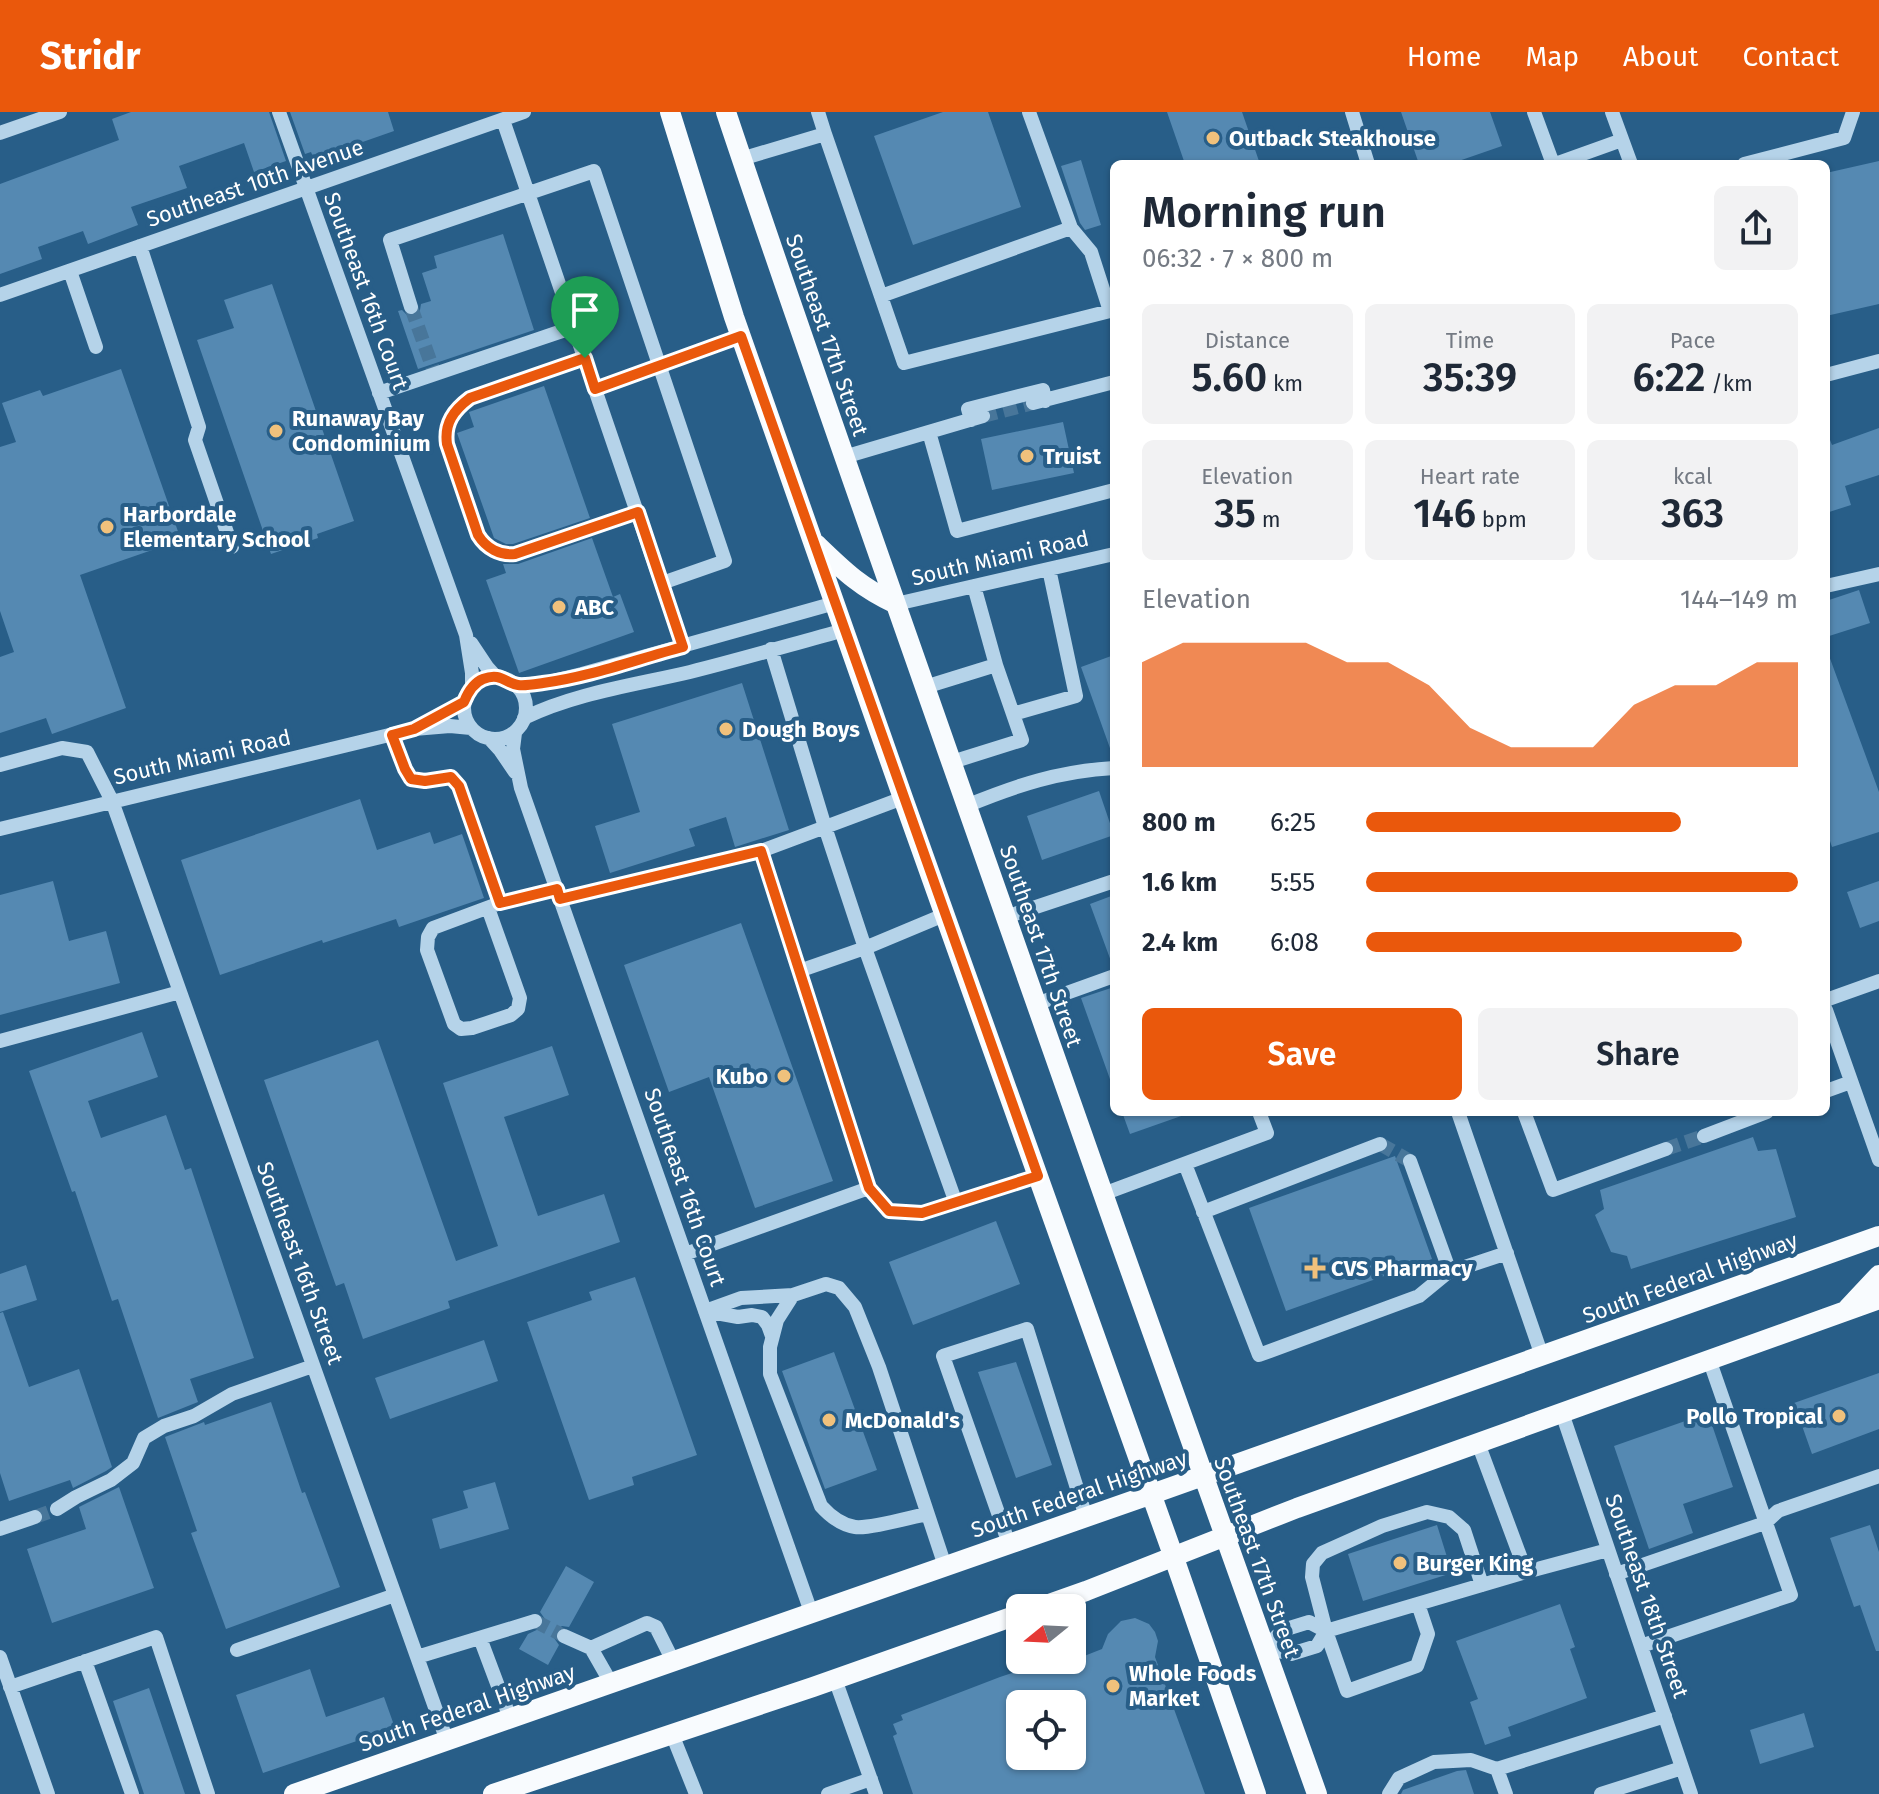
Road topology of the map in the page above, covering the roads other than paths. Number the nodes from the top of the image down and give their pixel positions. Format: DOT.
graph roads {
  1 [pos="60,112"];
  2 [pos="279,112"];
  3 [pos="524,112"];
  4 [pos="670,112"];
  5 [pos="726,112"];
  6 [pos="818,112"];
  7 [pos="1029,112"];
  8 [pos="1352,112"];
  9 [pos="1534,112"];
  10 [pos="1612,112"];
  11 [pos="1853,112"];
  12 [pos="503,120"];
  13 [pos="0,133"];
  14 [pos="825,134"];
  15 [pos="1622,140"];
  16 [pos="741,159"];
  17 [pos="1367,160"];
  18 [pos="1552,160"];
  19 [pos="1565,160"];
  20 [pos="1630,160"];
  21 [pos="1759,160"];
  22 [pos="305,188"];
  23 [pos="528,192"];
  24 [pos="1071,228"];
  25 [pos="140,246"];
  26 [pos="70,271"];
  27 [pos="0,295"];
  28 [pos="881,296"];
  29 [pos="1110,305"];
  30 [pos="411,307"];
  31 [pos="1110,312"];
  32 [pos="574,327"];
  33 [pos="741,336"];
  34 [pos="96,347"];
  35 [pos="585,358"];
  36 [pos="1879,361"];
  37 [pos="660,365"];
  38 [pos="1830,374"];
  39 [pos="1110,383"];
  40 [pos="595,389"];
  41 [pos="379,393"];
  42 [pos="929,432"];
  43 [pos="844,457"];
  44 [pos="1110,491"];
  45 [pos="638,512"];
  46 [pos="813,541"];
  47 [pos="232,547"];
  48 [pos="1110,555"];
  49 [pos="1049,569"];
  50 [pos="1879,574"];
  51 [pos="662,583"];
  52 [pos="1830,585"];
  53 [pos="974,586"];
  54 [pos="835,603"];
  55 [pos="896,604"];
  56 [pos="845,630"];
  57 [pos="466,635"];
  58 [pos="683,647"];
  59 [pos="771,649"];
  60 [pos="996,665"];
  61 [pos="496,677"];
  62 [pos="516,685"];
  63 [pos="472,687"];
  64 [pos="925,687"];
  65 [pos="464,702"];
  66 [pos="1013,714"];
  67 [pos="524,718"];
  68 [pos="471,728"];
  69 [pos="414,729"];
  70 [pos="515,733"];
  71 [pos="392,735"];
  72 [pos="489,738"];
  73 [pos="952,762"];
  74 [pos="0,765"];
  75 [pos="1110,768"];
  76 [pos="518,776"];
  77 [pos="903,798"];
  78 [pos="112,801"];
  79 [pos="966,806"];
  80 [pos="825,827"];
  81 [pos="0,829"];
  82 [pos="761,851"];
  83 [pos="1110,882"];
  84 [pos="558,894"];
  85 [pos="494,906"];
  86 [pos="944,915"];
  87 [pos="1006,917"];
  88 [pos="865,948"];
  89 [pos="799,971"];
  90 [pos="1110,977"];
  91 [pos="1879,981"];
  92 [pos="180,992"];
  93 [pos="1830,999"];
  94 [pos="1036,1004"];
  95 [pos="1830,1022"];
  96 [pos="0,1041"];
  97 [pos="1851,1082"];
  98 [pos="1830,1090"];
  99 [pos="1261,1116"];
  100 [pos="1459,1116"];
  101 [pos="1525,1116"];
  102 [pos="1756,1116"];
  103 [pos="1704,1136"];
  104 [pos="1380,1144"];
  105 [pos="1666,1149"];
  106 [pos="1879,1160"];
  107 [pos="1410,1161"];
  108 [pos="1185,1164"];
  109 [pos="1038,1176"];
  110 [pos="869,1188"];
  111 [pos="1103,1194"];
  112 [pos="956,1203"];
  113 [pos="1203,1212"];
  114 [pos="1879,1236"];
  115 [pos="1507,1253"];
  116 [pos="685,1254"];
  117 [pos="1449,1272"];
  118 [pos="1879,1275"];
  119 [pos="793,1295"];
  120 [pos="1879,1299"];
  121 [pos="1845,1310"];
  122 [pos="705,1311"];
  123 [pos="772,1336"];
  124 [pos="1542,1356"];
  125 [pos="1709,1359"];
  126 [pos="313,1366"];
  127 [pos="1562,1413"];
  128 [pos="1478,1443"];
  129 [pos="1202,1476"];
  130 [pos="1879,1476"];
  131 [pos="1152,1494"];
  132 [pos="57,1509"];
  133 [pos="927,1514"];
  134 [pos="35,1517"];
  135 [pos="1086,1517"];
  136 [pos="1765,1523"];
  137 [pos="0,1529"];
  138 [pos="1225,1536"];
  139 [pos="1009,1544"];
  140 [pos="1608,1550"];
  141 [pos="1173,1555"];
  142 [pos="945,1566"];
  143 [pos="1526,1572"];
  144 [pos="1616,1574"];
  145 [pos="1482,1585"];
  146 [pos="1078,1594"];
  147 [pos="395,1595"];
  148 [pos="1418,1604"];
  149 [pos="811,1612"];
  150 [pos="1006,1619"];
  151 [pos="535,1621"];
  152 [pos="1326,1631"];
  153 [pos="564,1636"];
  154 [pos="480,1638"];
  155 [pos="1641,1646"];
  156 [pos="591,1648"];
  157 [pos="1265,1648"];
  158 [pos="237,1650"];
  159 [pos="0,1657"];
  160 [pos="417,1657"];
  161 [pos="85,1661"];
  162 [pos="673,1661"];
  163 [pos="835,1679"];
  164 [pos="611,1683"];
  165 [pos="10,1687"];
  166 [pos="1665,1716"];
  167 [pos="510,1718"];
  168 [pos="672,1734"];
  169 [pos="447,1741"];
  170 [pos="1682,1768"];
  171 [pos="1497,1769"];
  172 [pos="871,1779"];
  173 [pos="48,1794"];
  174 [pos="132,1794"];
  175 [pos="208,1794"];
  176 [pos="294,1794"];
  177 [pos="493,1794"];
  178 [pos="696,1794"];
  179 [pos="828,1794"];
  180 [pos="876,1794"];
  181 [pos="1256,1794"];
  182 [pos="1317,1794"];
  183 [pos="1389,1794"];
  184 [pos="1506,1794"];
  185 [pos="1601,1794"];
  186 [pos="1691,1794"];
  1 -- 13 [label="street"];
  2 -- 22 [label="street, Southeast 16th Court"];
  3 -- 12 [label="street, Southeast 10th Avenue"];
  4 -- 33 [label="main road"];
  5 -- 16 [label="main road, Southeast 17th Street"];
  6 -- 14 [label="street"];
  7 -- 24 [label="street"];
  8 -- 17 [label="street"];
  9 -- 18 [label="street"];
  10 -- 15 [label="street"];
  11 -- 21 [label="street"];
  12 -- 22 [label="street, Southeast 10th Avenue"];
  12 -- 23 [label="street"];
  14 -- 16 [label="street"];
  14 -- 28 [label="street"];
  15 -- 19 [label="street"];
  15 -- 20 [label="street"];
  16 -- 43 [label="main road, Southeast 17th Street"];
  22 -- 25 [label="street, Southeast 10th Avenue"];
  22 -- 41 [label="street, Southeast 16th Court"];
  23 -- 30 [label="street"];
  23 -- 32 [label="street"];
  23 -- 37 [label="street"];
  24 -- 28 [label="street"];
  24 -- 29 [label="street"];
  25 -- 26 [label="street, Southeast 10th Avenue"];
  25 -- 47 [label="street"];
  26 -- 27 [label="street, Southeast 10th Avenue"];
  26 -- 34 [label="street"];
  28 -- 31 [label="street"];
  32 -- 35 [label="street"];
  32 -- 41 [label="street"];
  33 -- 37 [label="street"];
  33 -- 46 [label="main road"];
  35 -- 40 [label="street"];
  35 -- 45 [label="street"];
  36 -- 38 [label="street"];
  37 -- 40 [label="street"];
  37 -- 51 [label="street"];
  39 -- 42 [label="street"];
  40 -- 45 [label="street"];
  41 -- 57 [label="street, Southeast 16th Court"];
  42 -- 43 [label="street"];
  42 -- 44 [label="street"];
  43 -- 55 [label="main road, Southeast 17th Street"];
  45 -- 51 [label="street"];
  46 -- 54 [label="main road"];
  46 -- 55 [label="main road"];
  48 -- 49 [label="street, South Miami Road"];
  49 -- 53 [label="street, South Miami Road"];
  49 -- 66 [label="street"];
  50 -- 52 [label="street"];
  51 -- 58 [label="street"];
  53 -- 55 [label="street, South Miami Road"];
  53 -- 60 [label="street"];
  54 -- 56 [label="main road"];
  54 -- 58 [label="street"];
  55 -- 64 [label="main road, Southeast 17th Street"];
  56 -- 59 [label="street"];
  56 -- 77 [label="main road"];
  57 -- 61 [label="street, Southeast 16th Court"];
  57 -- 63 [label="street, Southeast 16th Court"];
  58 -- 62 [label="street"];
  59 -- 67 [label="street"];
  59 -- 80 [label="street"];
  60 -- 64 [label="street"];
  60 -- 66 [label="street"];
  61 -- 62 [label="street"];
  61 -- 63 [label="street"];
  62 -- 67 [label="street"];
  63 -- 65 [label="street"];
  64 -- 73 [label="main road, Southeast 17th Street"];
  65 -- 68 [label="street"];
  65 -- 69 [label="street, South Miami Road"];
  66 -- 73 [label="street"];
  67 -- 70 [label="street"];
  68 -- 69 [label="street, South Miami Road"];
  68 -- 72 [label="street"];
  69 -- 71 [label="street, South Miami Road"];
  70 -- 72 [label="street"];
  70 -- 76 [label="street, Southeast 16th Court"];
  71 -- 78 [label="street, South Miami Road"];
  71 -- 85 [label="street"];
  72 -- 76 [label="street, Southeast 16th Court"];
  73 -- 79 [label="main road, Southeast 17th Street"];
  74 -- 78 [label="street, Southeast 16th Street"];
  75 -- 79 [label="street"];
  76 -- 84 [label="street, Southeast 16th Court"];
  77 -- 80 [label="street"];
  77 -- 86 [label="main road"];
  78 -- 81 [label="street, South Miami Road"];
  78 -- 92 [label="street, Southeast 16th Street"];
  79 -- 87 [label="main road, Southeast 17th Street"];
  80 -- 82 [label="street"];
  80 -- 88 [label="street"];
  82 -- 84 [label="street"];
  82 -- 89 [label="street"];
  83 -- 87 [label="street"];
  84 -- 85 [label="street"];
  84 -- 116 [label="street, Southeast 16th Court"];
  85 -- 85 [label="street"];
  86 -- 88 [label="street"];
  86 -- 109 [label="main road"];
  87 -- 94 [label="main road, Southeast 17th Street"];
  88 -- 89 [label="street"];
  88 -- 112 [label="street"];
  89 -- 110 [label="street"];
  90 -- 94 [label="street"];
  91 -- 93 [label="street"];
  92 -- 96 [label="street"];
  92 -- 126 [label="street, Southeast 16th Street"];
  94 -- 111 [label="main road, Southeast 17th Street"];
  95 -- 97 [label="street"];
  97 -- 98 [label="street"];
  97 -- 106 [label="street"];
  99 -- 108 [label="street"];
  100 -- 115 [label="street"];
  101 -- 105 [label="street"];
  102 -- 103 [label="street"];
  104 -- 113 [label="street"];
  107 -- 117 [label="street"];
  108 -- 111 [label="street"];
  108 -- 113 [label="street"];
  109 -- 112 [label="street"];
  109 -- 131 [label="main road"];
  110 -- 112 [label="street"];
  110 -- 116 [label="street"];
  111 -- 129 [label="main road, Southeast 17th Street"];
  113 -- 117 [label="street"];
  114 -- 124 [label="main road, South Federal Highway"];
  115 -- 117 [label="street"];
  115 -- 124 [label="street"];
  116 -- 122 [label="street, Southeast 16th Court"];
  118 -- 121 [label="main road"];
  119 -- 122 [label="street"];
  119 -- 123 [label="street"];
  119 -- 133 [label="street"];
  120 -- 121 [label="main road"];
  121 -- 125 [label="main road"];
  122 -- 123 [label="street"];
  122 -- 149 [label="street, Southeast 16th Court"];
  123 -- 133 [label="street"];
  124 -- 129 [label="main road, South Federal Highway"];
  125 -- 127 [label="main road"];
  125 -- 136 [label="street"];
  126 -- 132 [label="street"];
  126 -- 147 [label="street, Southeast 16th Street"];
  127 -- 128 [label="main road"];
  127 -- 140 [label="street, Southeast 18th Street"];
  128 -- 138 [label="main road"];
  128 -- 143 [label="street"];
  129 -- 131 [label="main road, South Federal Highway"];
  129 -- 138 [label="main road, Southeast 17th Street"];
  130 -- 136 [label="street"];
  131 -- 135 [label="main road, South Federal Highway"];
  131 -- 141 [label="main road"];
  133 -- 142 [label="street"];
  134 -- 137 [label="street"];
  135 -- 139 [label="main road, South Federal Highway"];
  135 -- 139 [label="street"];
  136 -- 144 [label="street"];
  136 -- 155 [label="street"];
  138 -- 141 [label="main road"];
  138 -- 157 [label="main road, Southeast 17th Street"];
  139 -- 142 [label="main road, South Federal Highway"];
  140 -- 143 [label="street"];
  140 -- 144 [label="street, Southeast 18th Street"];
  141 -- 146 [label="main road"];
  141 -- 181 [label="main road"];
  142 -- 149 [label="main road, South Federal Highway"];
  143 -- 145 [label="street"];
  144 -- 155 [label="street, Southeast 18th Street"];
  145 -- 148 [label="street"];
  145 -- 152 [label="street"];
  147 -- 158 [label="street"];
  147 -- 160 [label="street, Southeast 16th Street"];
  148 -- 152 [label="street"];
  148 -- 152 [label="street"];
  149 -- 162 [label="main road, South Federal Highway"];
  150 -- 163 [label="main road"];
  151 -- 154 [label="street"];
  152 -- 157 [label="street"];
  152 -- 157 [label="street"];
  153 -- 156 [label="street"];
  154 -- 160 [label="street"];
  154 -- 167 [label="street"];
  155 -- 166 [label="street, Southeast 18th Street"];
  156 -- 162 [label="street"];
  156 -- 164 [label="street"];
  157 -- 182 [label="main road, Southeast 17th Street"];
  159 -- 165 [label="street"];
  160 -- 169 [label="street, Southeast 16th Street"];
  161 -- 165 [label="street"];
  161 -- 174 [label="street"];
  161 -- 175 [label="street"];
  162 -- 164 [label="main road, South Federal Highway"];
  163 -- 168 [label="main road"];
  163 -- 172 [label="street"];
  164 -- 167 [label="main road, South Federal Highway"];
  165 -- 173 [label="street"];
  166 -- 170 [label="street, Southeast 18th Street"];
  166 -- 171 [label="street"];
  167 -- 169 [label="main road, South Federal Highway"];
  168 -- 177 [label="main road"];
  168 -- 178 [label="street"];
  169 -- 176 [label="main road, South Federal Highway"];
  170 -- 185 [label="street"];
  170 -- 186 [label="street, Southeast 18th Street"];
  171 -- 183 [label="street"];
  171 -- 184 [label="street"];
  172 -- 179 [label="street"];
  172 -- 180 [label="street"];
}
